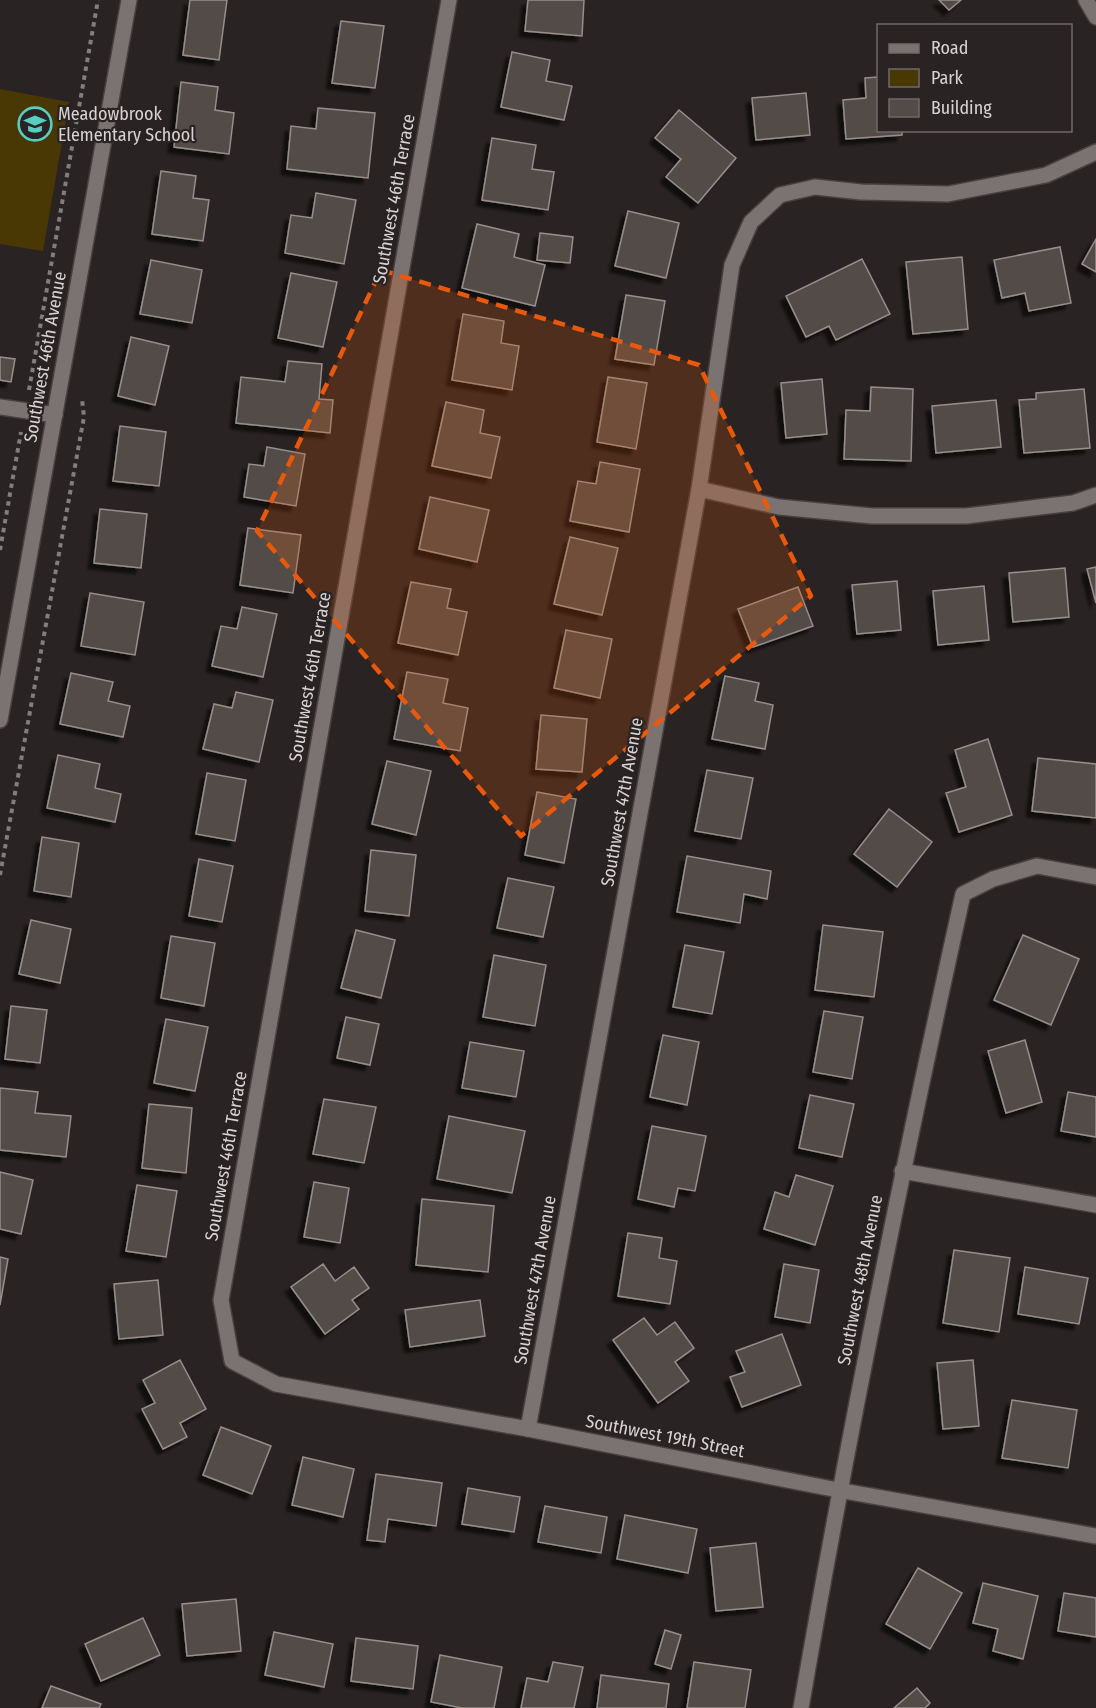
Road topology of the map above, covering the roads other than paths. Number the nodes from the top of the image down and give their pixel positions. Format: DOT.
graph roads {
  1 [pos="129,0"];
  2 [pos="449,0"];
  3 [pos="1086,0"];
  4 [pos="1096,17"];
  5 [pos="1096,152"];
  6 [pos="0,407"];
  7 [pos="55,415"];
  8 [pos="699,489"];
  9 [pos="1096,495"];
  10 [pos="0,720"];
  11 [pos="1096,877"];
  12 [pos="902,1171"];
  13 [pos="1096,1205"];
  14 [pos="232,1361"];
  15 [pos="528,1429"];
  16 [pos="838,1490"];
  17 [pos="1096,1536"];
  18 [pos="801,1708"];
  1 -- 7 [label="street, Southwest 46th Avenue"];
  2 -- 14 [label="street, Southwest 46th Terrace"];
  3 -- 4 [label="street"];
  5 -- 8 [label="street, Southwest 47th Avenue"];
  6 -- 7 [label="street"];
  7 -- 10 [label="street, Southwest 46th Avenue"];
  8 -- 9 [label="street"];
  8 -- 15 [label="street, Southwest 47th Avenue"];
  11 -- 12 [label="street, Southwest 48th Avenue"];
  12 -- 13 [label="street"];
  12 -- 16 [label="street, Southwest 48th Avenue"];
  14 -- 15 [label="street, Southwest 19th Street"];
  15 -- 16 [label="street, Southwest 19th Street"];
  16 -- 17 [label="street, Southwest 19th Street"];
  16 -- 18 [label="street, Southwest 48th Avenue"];
}
